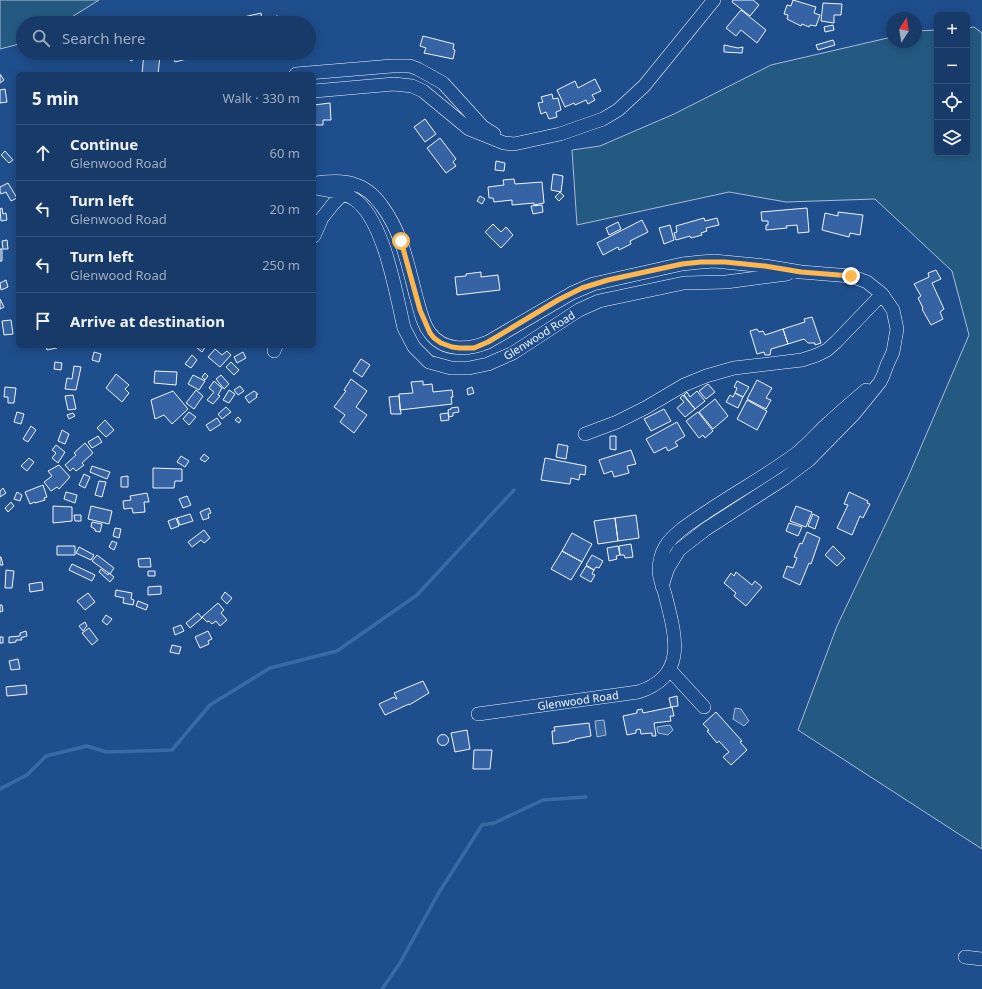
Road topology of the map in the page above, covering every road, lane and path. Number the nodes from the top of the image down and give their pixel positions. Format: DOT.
graph roads {
  1 [pos="714,0"];
  2 [pos="316,72"];
  3 [pos="316,91"];
  4 [pos="523,142"];
  5 [pos="316,183"];
  6 [pos="354,184"];
  7 [pos="316,188"];
  8 [pos="344,194"];
  9 [pos="316,232"];
  10 [pos="801,272"];
  11 [pos="882,294"];
  12 [pos="585,434"];
  13 [pos="670,670"];
  14 [pos="704,707"];
  15 [pos="478,714"];
  16 [pos="966,957"];
  17 [pos="982,959"];
  1 -- 4 [label="street"];
  2 -- 4 [label="street"];
  3 -- 4 [label="street"];
  5 -- 6 [label="street, Glenwood Road"];
  6 -- 8 [label="street"];
  6 -- 10 [label="street, Glenwood Road"];
  7 -- 8 [label="street, Glenwood Road"];
  8 -- 9 [label="street"];
  8 -- 10 [label="street, Glenwood Road"];
  10 -- 11 [label="street, Glenwood Road"];
  11 -- 12 [label="street"];
  11 -- 13 [label="street, Glenwood Road"];
  13 -- 14 [label="street"];
  13 -- 15 [label="street, Glenwood Road"];
  16 -- 17 [label="street"];
}
